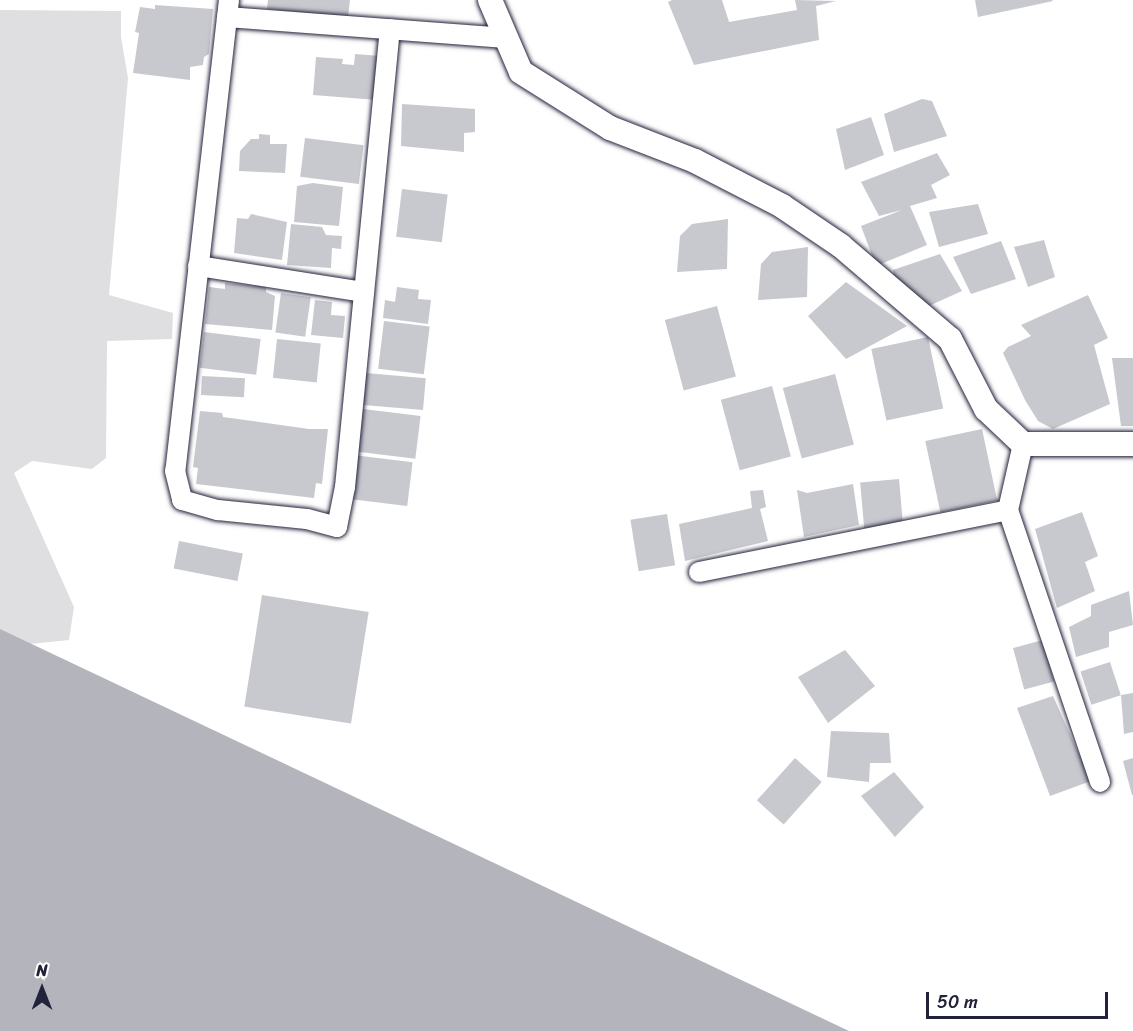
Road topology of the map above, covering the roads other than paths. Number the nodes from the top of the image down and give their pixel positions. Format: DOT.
graph roads {
  1 [pos="490,0"];
  2 [pos="228,8"];
  3 [pos="390,29"];
  4 [pos="506,38"];
  5 [pos="198,266"];
  6 [pos="364,292"];
  7 [pos="1023,444"];
  8 [pos="1133,444"];
  9 [pos="1008,510"];
  10 [pos="699,572"];
  11 [pos="1100,782"];
  1 -- 4 [label="street"];
  2 -- 3 [label="street"];
  2 -- 5 [label="street"];
  3 -- 4 [label="street"];
  3 -- 6 [label="street"];
  4 -- 7 [label="street"];
  5 -- 6 [label="street"];
  5 -- 6 [label="street"];
  7 -- 8 [label="street"];
  7 -- 9 [label="street"];
  9 -- 10 [label="street"];
  9 -- 11 [label="street"];
}
